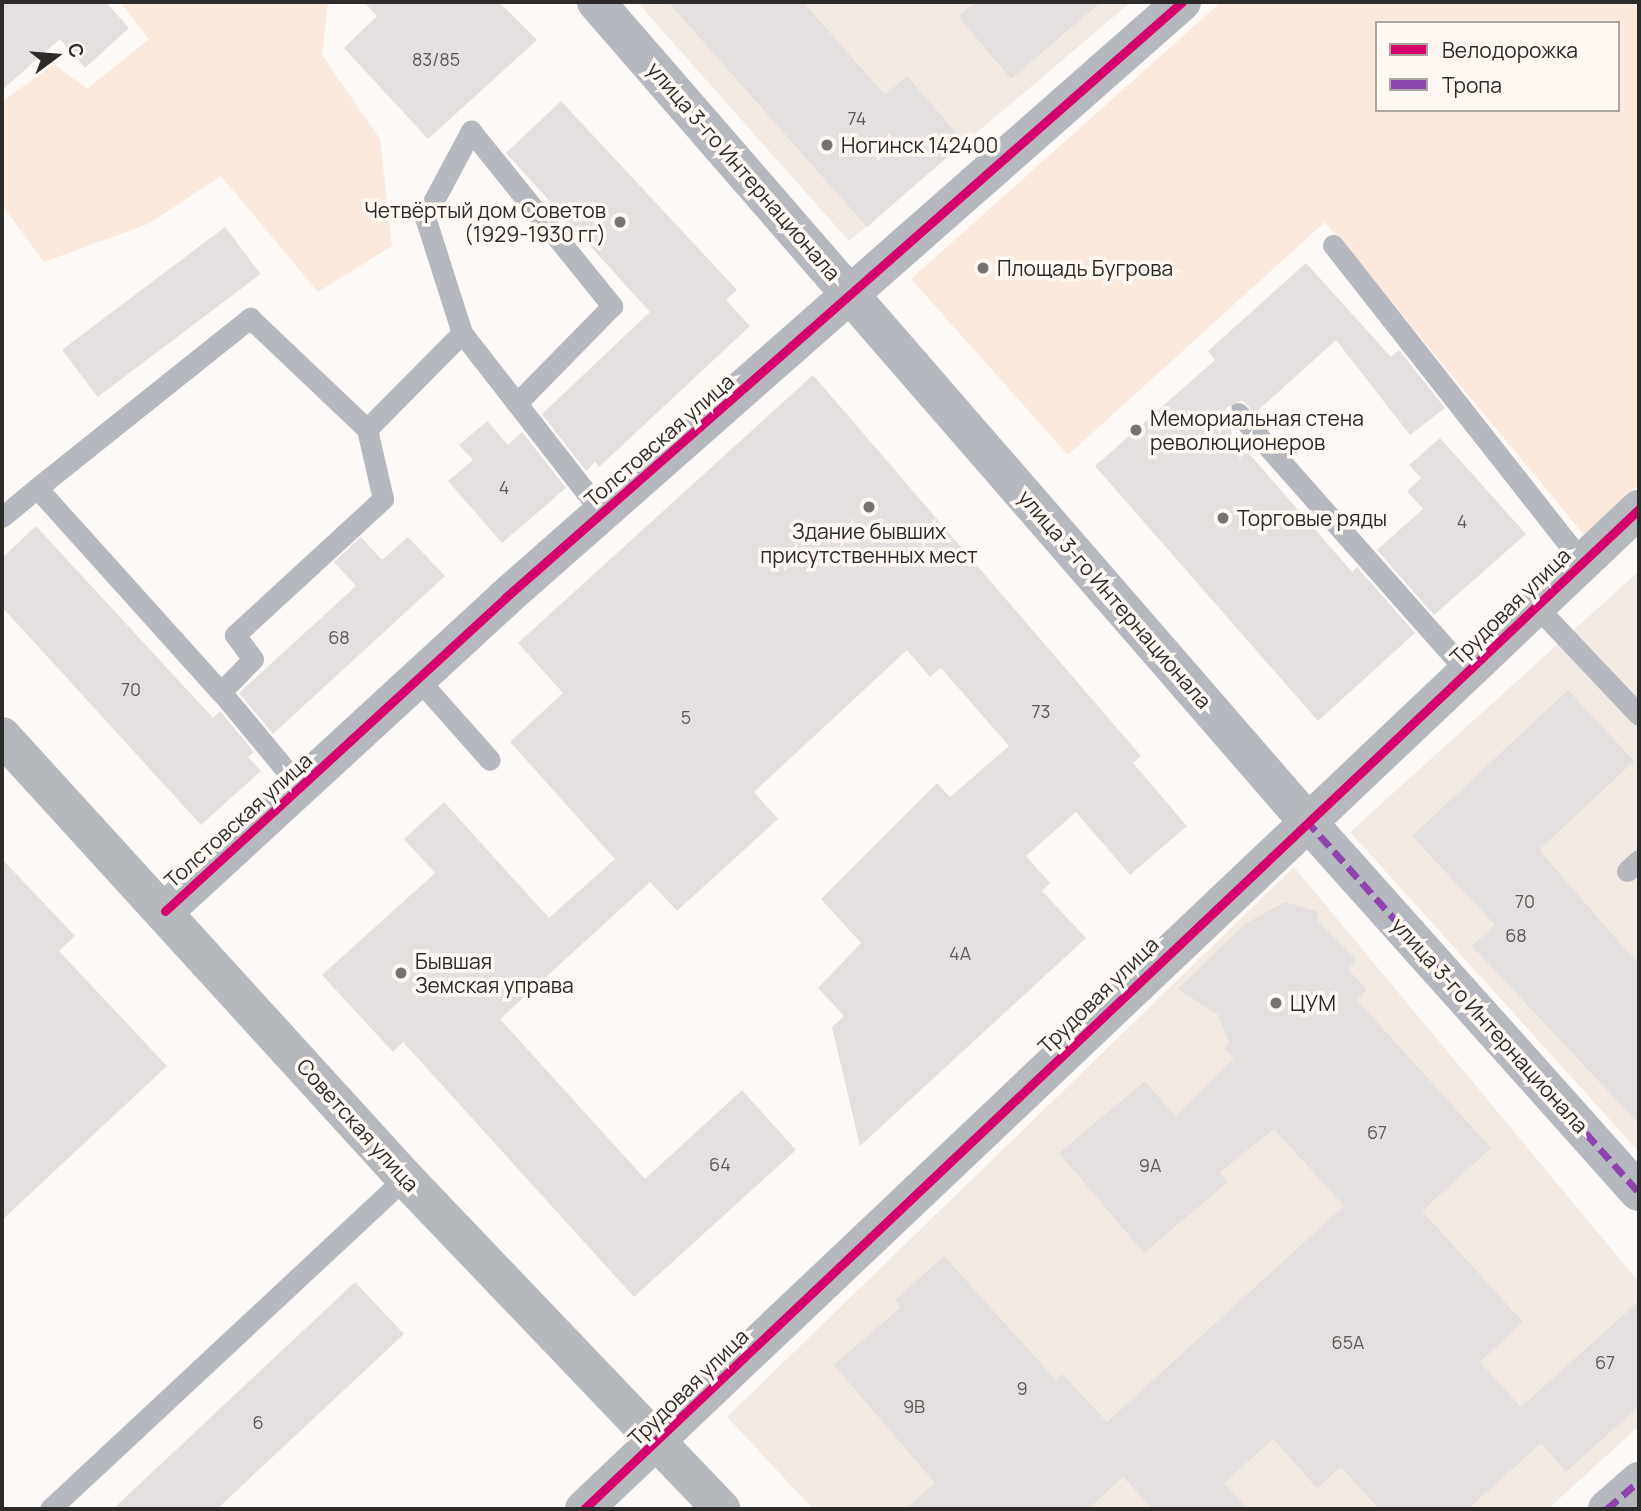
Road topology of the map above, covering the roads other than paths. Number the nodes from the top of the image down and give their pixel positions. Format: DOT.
graph roads {
  1 [pos="596,2"];
  2 [pos="1182,2"];
  3 [pos="1333,245"];
  4 [pos="851,294"];
  5 [pos="462,333"];
  6 [pos="517,403"];
  7 [pos="1238,413"];
  8 [pos="367,429"];
  9 [pos="37,488"];
  10 [pos="1639,509"];
  11 [pos="602,513"];
  12 [pos="2,517"];
  13 [pos="1582,561"];
  14 [pos="1535,605"];
  15 [pos="1466,671"];
  16 [pos="418,679"];
  17 [pos="221,692"];
  18 [pos="1639,715"];
  19 [pos="2,736"];
  20 [pos="490,760"];
  21 [pos="300,787"];
  22 [pos="1306,820"];
  23 [pos="164,911"];
  24 [pos="405,1178"];
  25 [pos="1639,1192"];
  26 [pos="658,1441"];
  27 [pos="1639,1480"];
  28 [pos="50,1509"];
  29 [pos="584,1509"];
  30 [pos="721,1509"];
  31 [pos="1607,1509"];
  1 -- 4 [label="street, улица 3-го Интернационала"];
  2 -- 4 [label="street, Толстовская улица"];
  3 -- 13 [label="lane"];
  4 -- 11 [label="street, Толстовская улица"];
  4 -- 22 [label="street, улица 3-го Интернационала"];
  5 -- 6 [label="lane"];
  5 -- 6 [label="lane"];
  5 -- 8 [label="lane"];
  6 -- 11 [label="lane"];
  7 -- 15 [label="lane"];
  8 -- 9 [label="lane"];
  8 -- 17 [label="lane"];
  9 -- 12 [label="lane"];
  9 -- 17 [label="lane"];
  10 -- 13 [label="street, Трудовая улица"];
  11 -- 16 [label="street, Толстовская улица"];
  13 -- 14 [label="street, Трудовая улица"];
  14 -- 15 [label="street, Трудовая улица"];
  14 -- 18 [label="lane"];
  15 -- 22 [label="street, Трудовая улица"];
  16 -- 20 [label="lane"];
  16 -- 21 [label="street, Толстовская улица"];
  17 -- 21 [label="lane"];
  19 -- 23 [label="street, Советская улица"];
  21 -- 23 [label="street, Толстовская улица"];
  22 -- 25 [label="street, улица 3-го Интернационала"];
  22 -- 26 [label="street, Трудовая улица"];
  23 -- 24 [label="street, Советская улица"];
  24 -- 26 [label="street, Советская улица"];
  24 -- 28 [label="lane"];
  26 -- 29 [label="street, Трудовая улица"];
  26 -- 30 [label="street, Советская улица"];
  27 -- 31 [label="street"];
}
